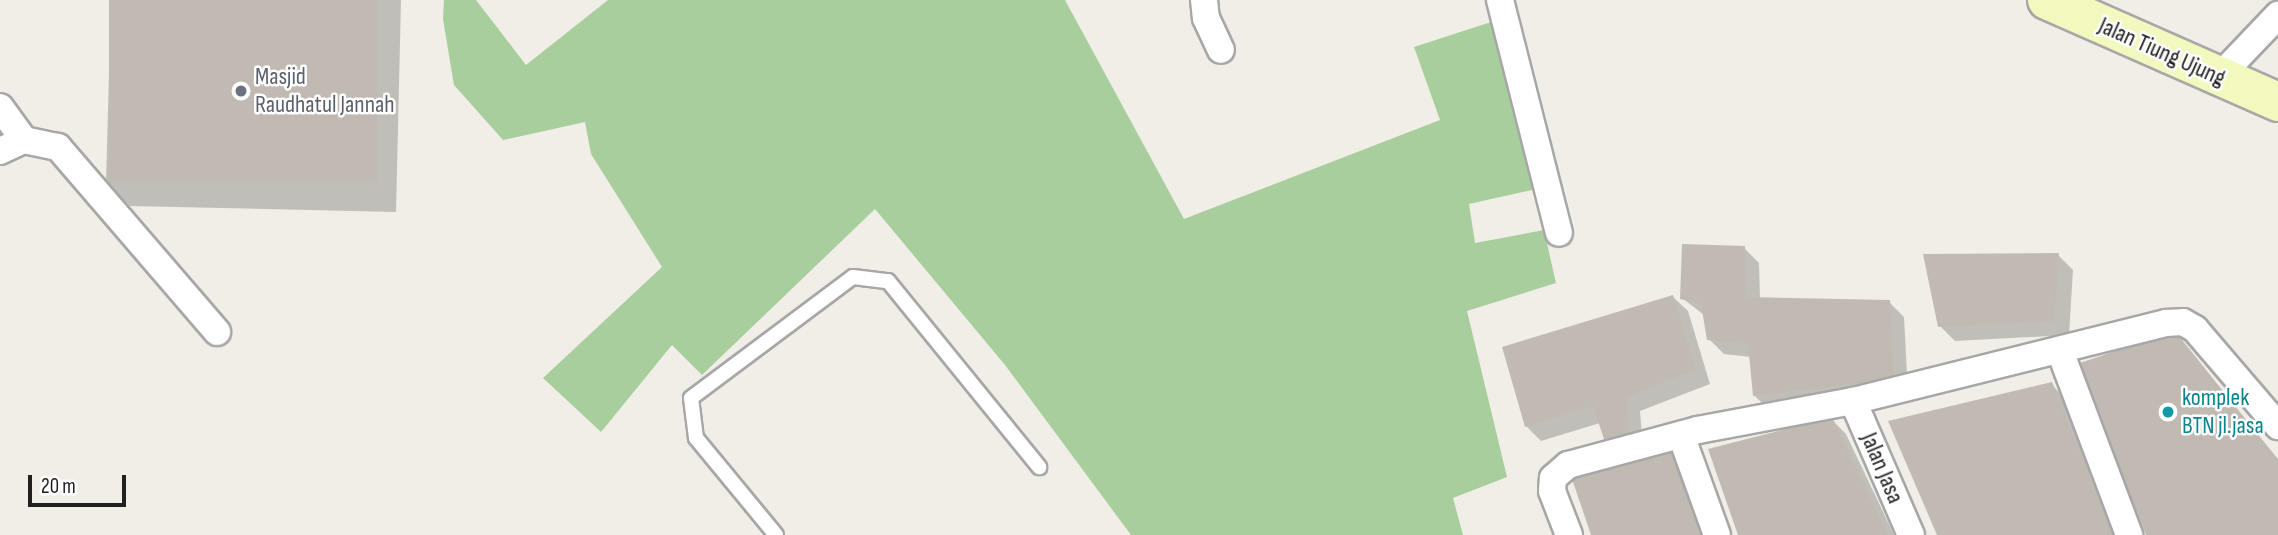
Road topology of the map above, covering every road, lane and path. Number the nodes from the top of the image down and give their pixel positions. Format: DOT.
graph roads {
  1 [pos="1204,0"];
  2 [pos="1500,0"];
  3 [pos="2047,0"];
  4 [pos="2278,15"];
  5 [pos="1221,50"];
  6 [pos="2219,77"];
  7 [pos="2278,102"];
  8 [pos="0,107"];
  9 [pos="24,140"];
  10 [pos="0,151"];
  11 [pos="1559,233"];
  12 [pos="217,332"];
  13 [pos="2060,351"];
  14 [pos="1853,401"];
  15 [pos="2278,426"];
  16 [pos="1681,435"];
  17 [pos="1040,467"];
  18 [pos="776,535"];
  19 [pos="1569,535"];
  20 [pos="1717,535"];
  21 [pos="1911,535"];
  22 [pos="2129,535"];
  1 -- 5 [label="street"];
  2 -- 11 [label="street"];
  3 -- 6 [label="street, Jalan Tiung Ujung"];
  4 -- 6 [label="street"];
  6 -- 7 [label="street, Jalan Tiung Ujung"];
  8 -- 9 [label="street"];
  9 -- 10 [label="street"];
  9 -- 12 [label="street"];
  13 -- 14 [label="street"];
  13 -- 15 [label="street"];
  13 -- 22 [label="street"];
  14 -- 16 [label="street"];
  14 -- 21 [label="street, Jalan Jasa"];
  16 -- 19 [label="street"];
  16 -- 20 [label="street"];
  17 -- 18 [label="lane"];
}
